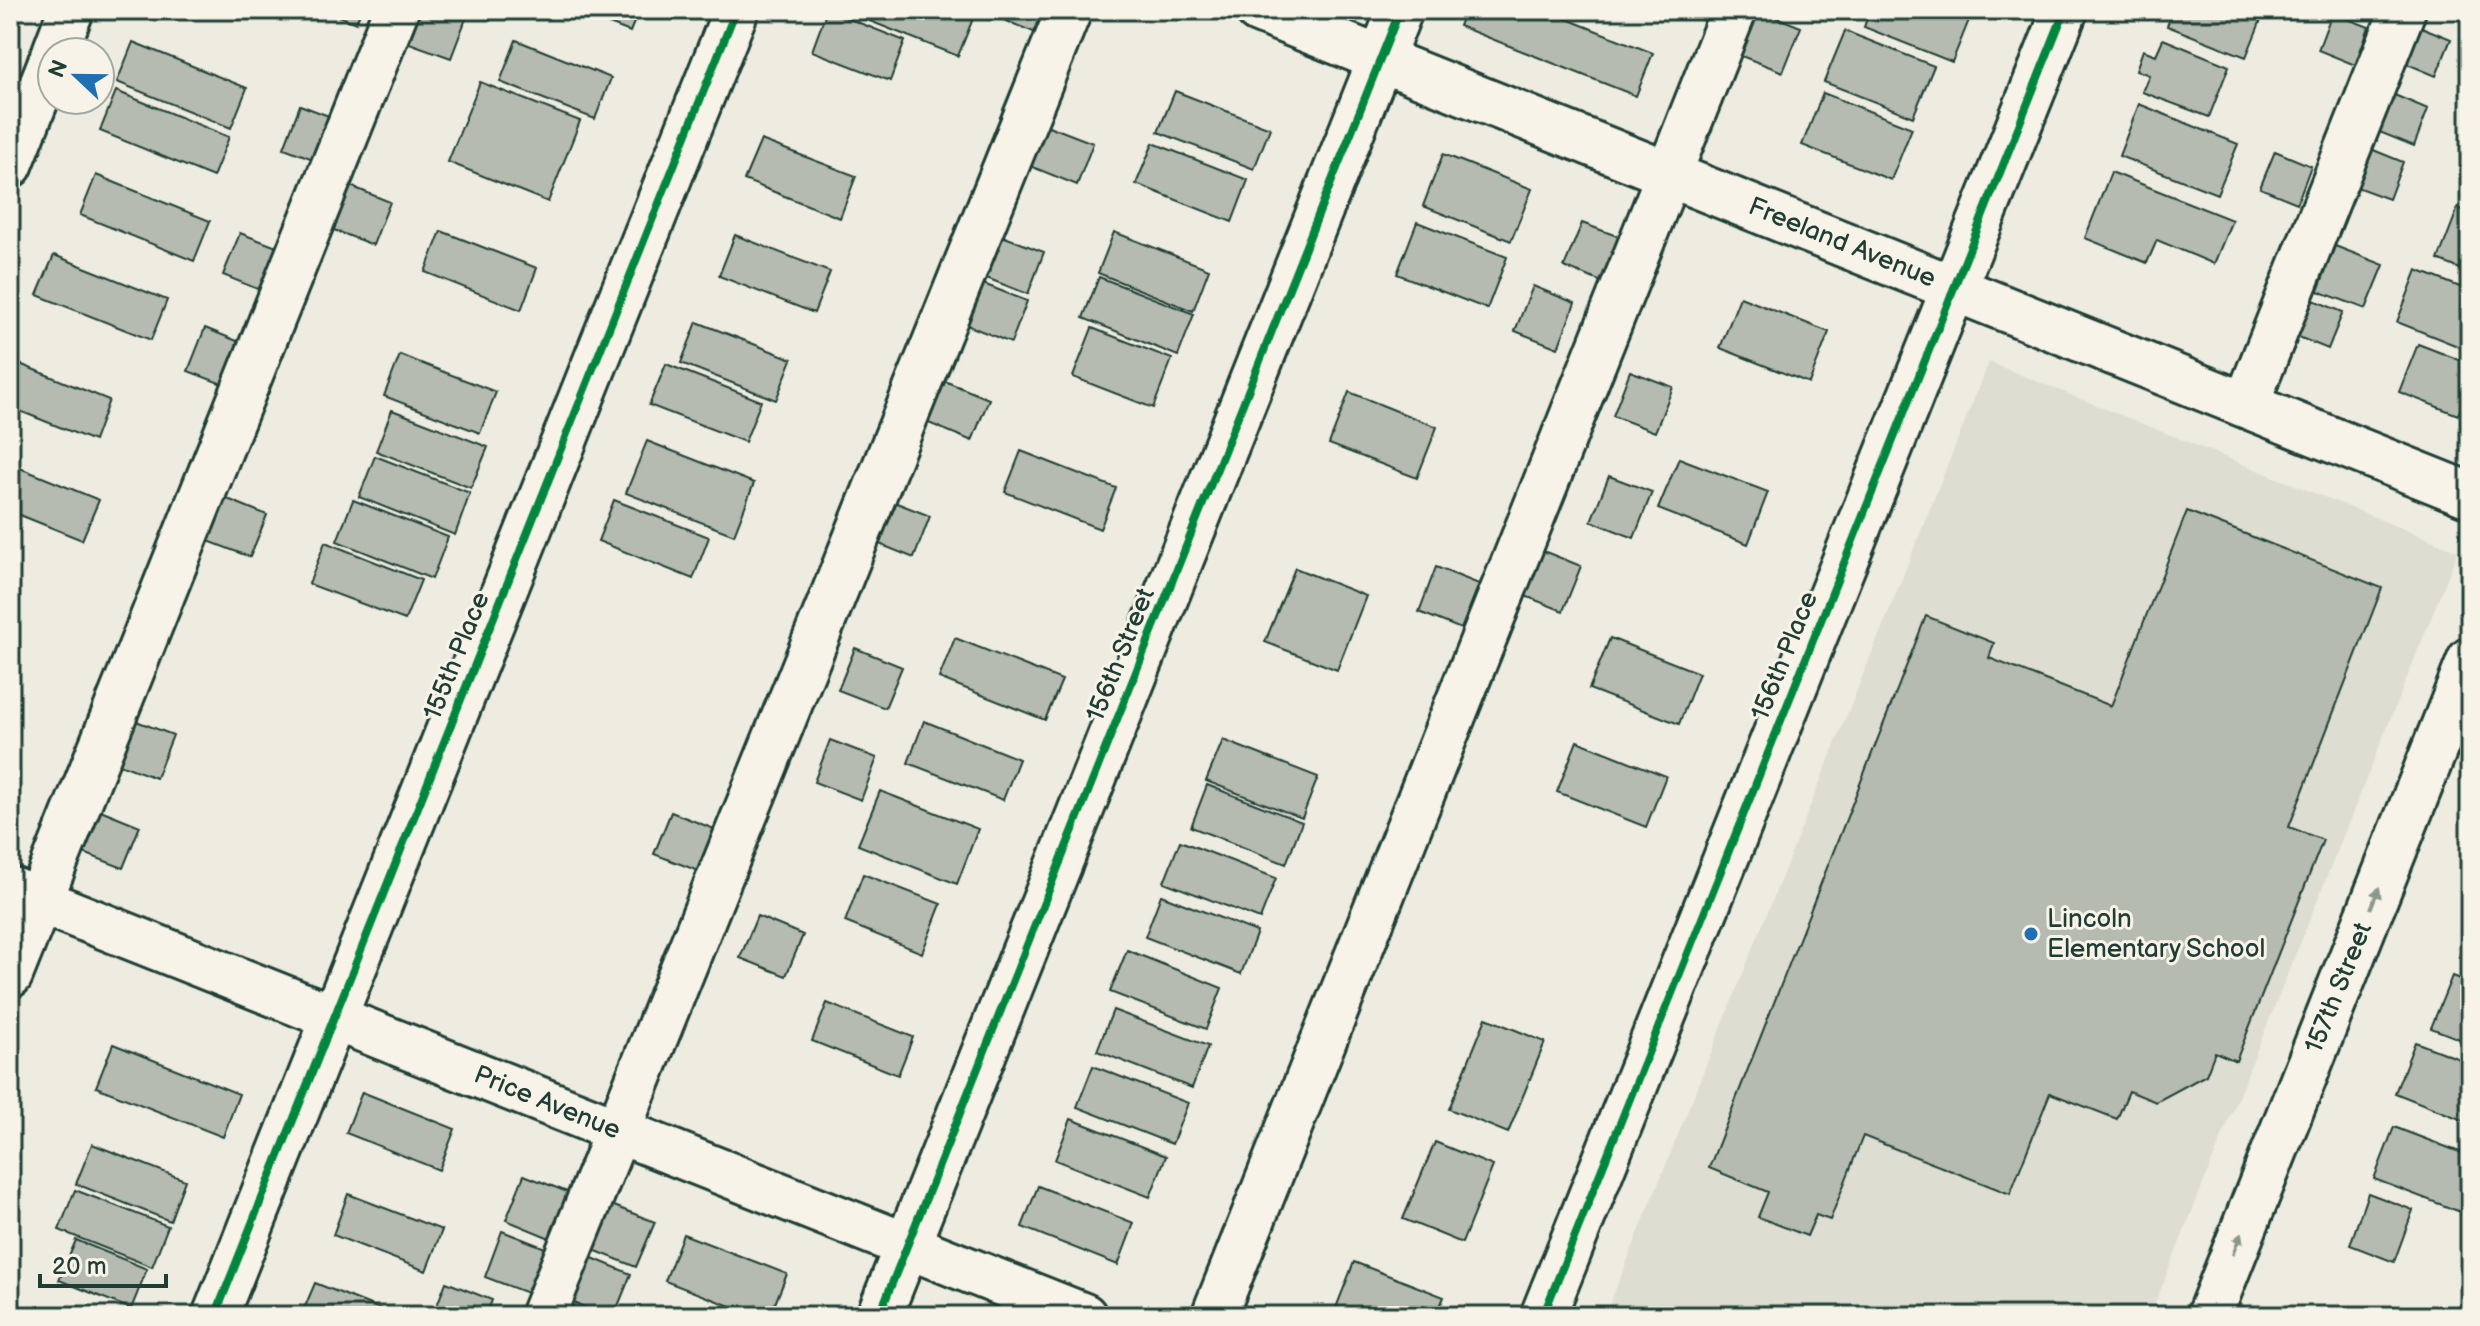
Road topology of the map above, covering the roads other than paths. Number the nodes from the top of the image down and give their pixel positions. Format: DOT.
graph roads {
  1 [pos="71,10"];
  2 [pos="396,10"];
  3 [pos="736,10"];
  4 [pos="1069,10"];
  5 [pos="1258,10"];
  6 [pos="1400,10"];
  7 [pos="1734,10"];
  8 [pos="2065,10"];
  9 [pos="2403,10"];
  10 [pos="61,36"];
  11 [pos="1381,59"];
  12 [pos="36,99"];
  13 [pos="10,165"];
  14 [pos="1668,174"];
  15 [pos="1953,288"];
  16 [pos="2246,405"];
  17 [pos="2470,495"];
  18 [pos="2470,660"];
  19 [pos="25,895"];
  20 [pos="10,975"];
  21 [pos="334,1018"];
  22 [pos="618,1131"];
  23 [pos="907,1246"];
  24 [pos="215,1316"];
  25 [pos="543,1316"];
  26 [pos="879,1316"];
  27 [pos="1084,1316"];
  28 [pos="1214,1316"];
  29 [pos="1543,1316"];
  30 [pos="2209,1316"];
  1 -- 10 [label="street"];
  2 -- 19 [label="street"];
  3 -- 21 [label="street, 155th Place"];
  4 -- 22 [label="street"];
  5 -- 11 [label="street, Freeland Avenue"];
  6 -- 11 [label="street, 156th Street"];
  7 -- 14 [label="street"];
  8 -- 15 [label="street, 156th Place"];
  9 -- 16 [label="street"];
  11 -- 14 [label="street, Freeland Avenue"];
  11 -- 23 [label="street, 156th Street"];
  12 -- 13 [label="street"];
  14 -- 15 [label="street, Freeland Avenue"];
  14 -- 28 [label="street"];
  15 -- 16 [label="street, Freeland Avenue"];
  15 -- 29 [label="street, 156th Place"];
  16 -- 17 [label="street, Freeland Avenue"];
  30 -- 18 [label="street, 157th Street, one-way"];
  19 -- 20 [label="street"];
  19 -- 21 [label="street, Price Avenue"];
  21 -- 22 [label="street, Price Avenue"];
  21 -- 24 [label="street, 155th Place"];
  22 -- 23 [label="street, Price Avenue"];
  22 -- 25 [label="street"];
  23 -- 26 [label="street, 156th Street"];
  23 -- 27 [label="street, Price Avenue"];
}
